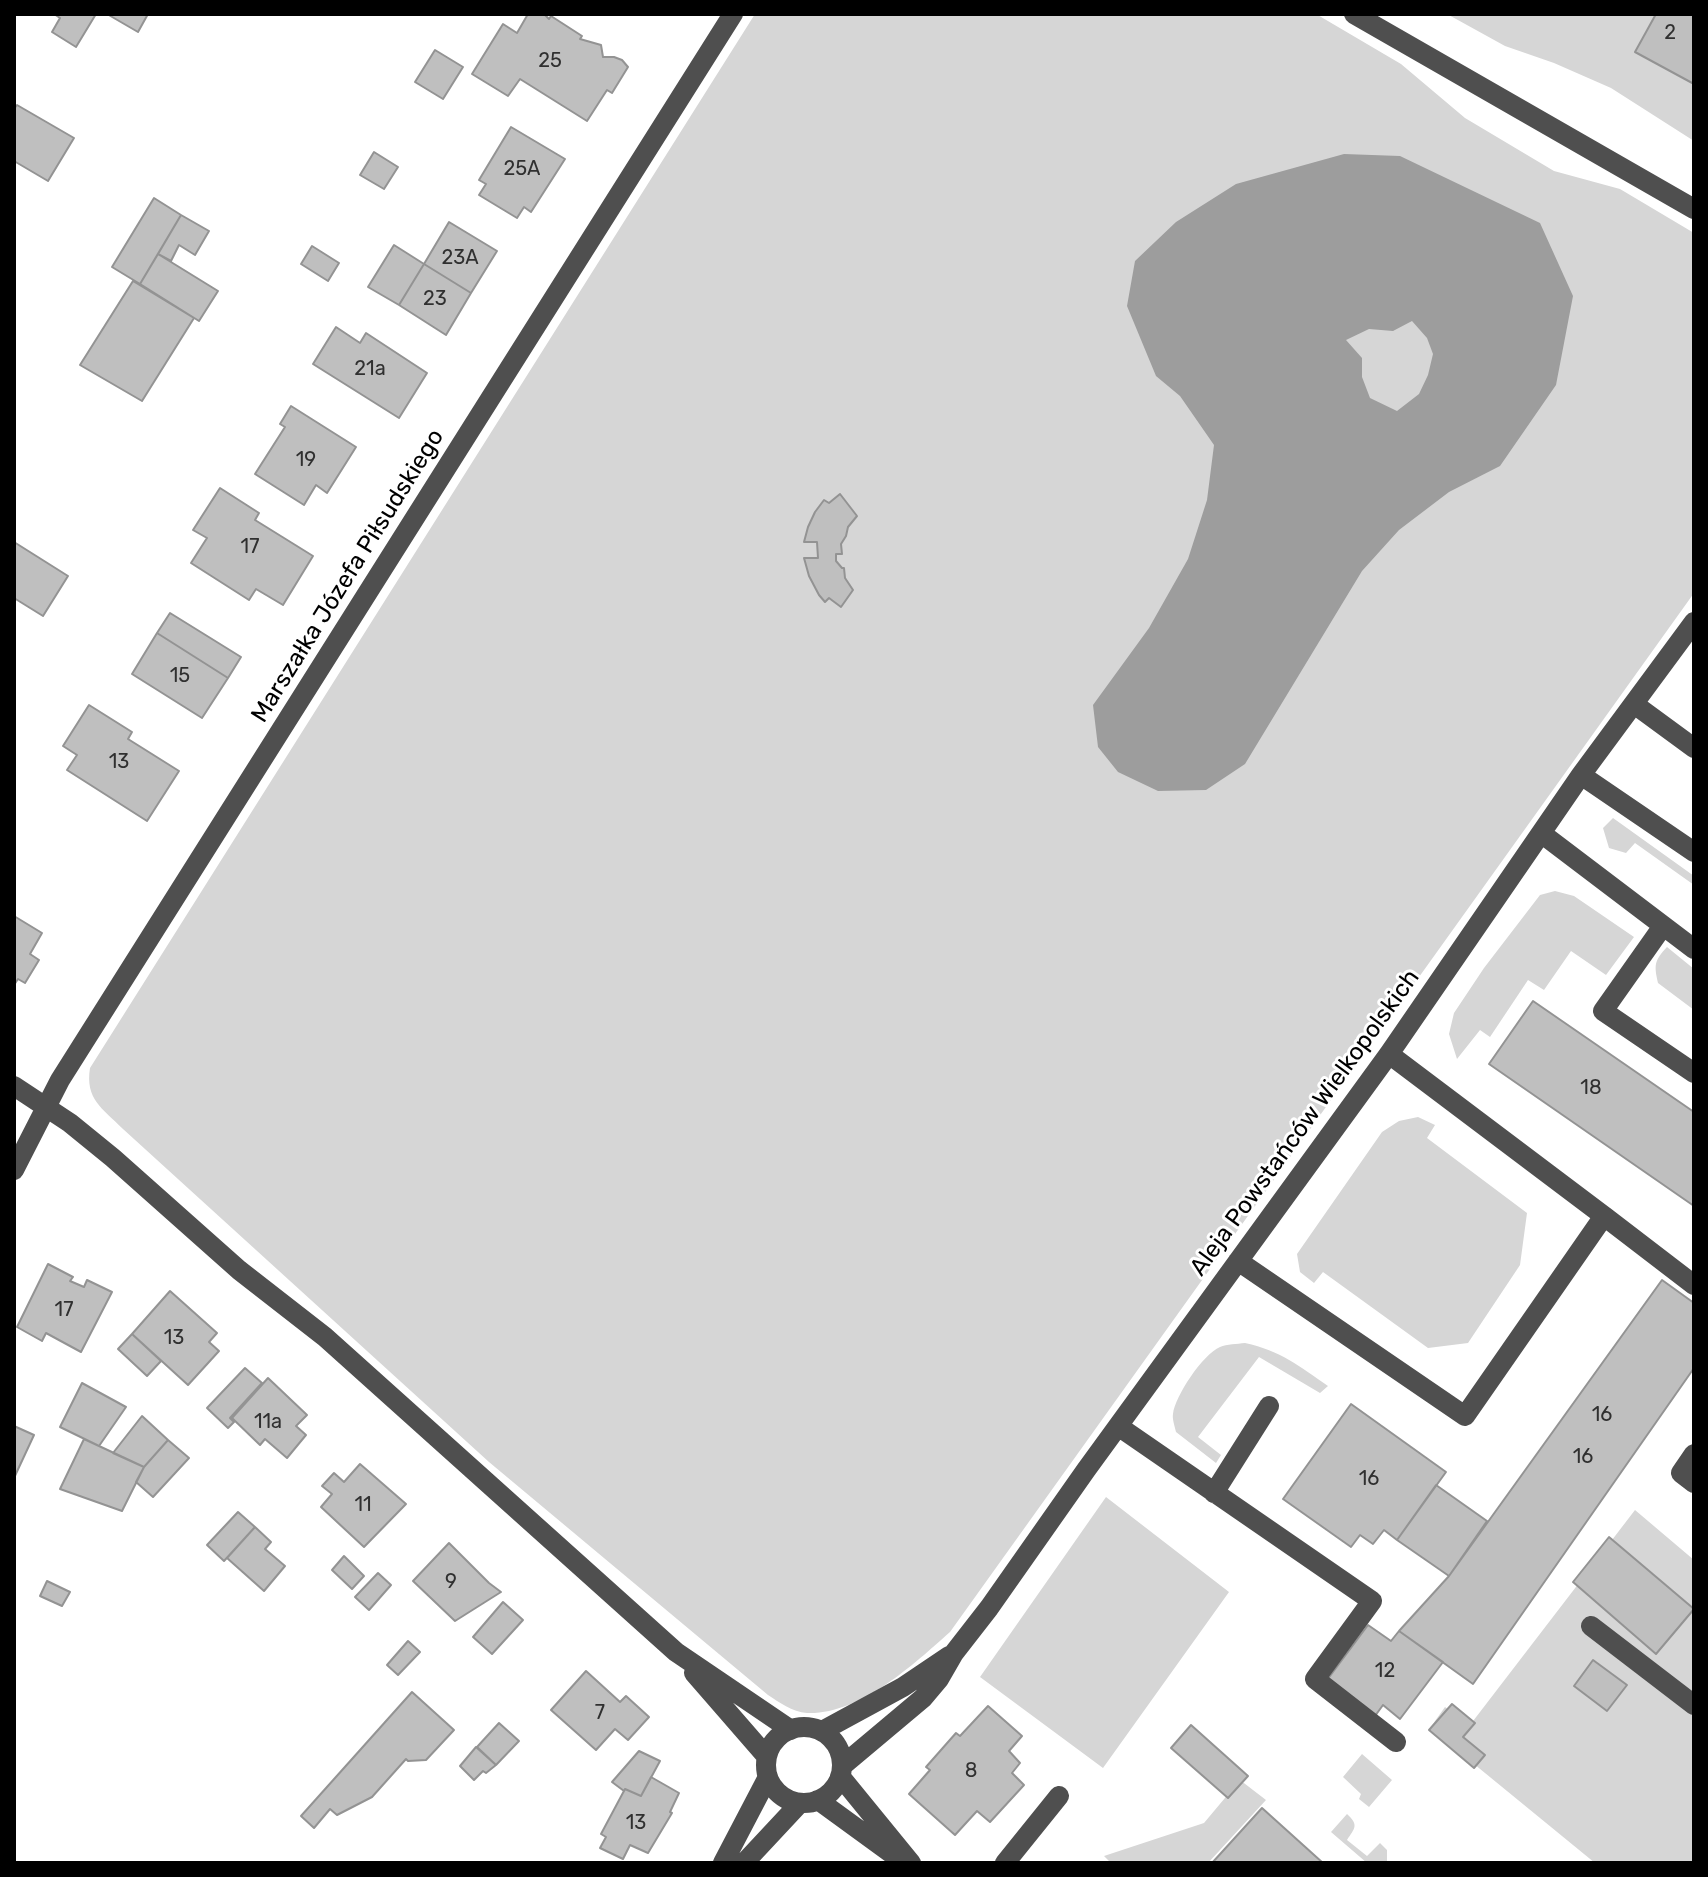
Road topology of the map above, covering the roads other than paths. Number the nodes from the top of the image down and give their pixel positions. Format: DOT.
graph roads {
  1 [pos="733,14"];
  2 [pos="1354,14"];
  3 [pos="1694,209"];
  4 [pos="1694,622"];
  5 [pos="1686,650"];
  6 [pos="1634,704"];
  7 [pos="1694,748"];
  8 [pos="1581,775"];
  9 [pos="1541,833"];
  10 [pos="1694,852"];
  11 [pos="1663,926"];
  12 [pos="1694,949"];
  13 [pos="1389,1054"];
  14 [pos="1694,1073"];
  15 [pos="14,1086"];
  16 [pos="46,1105"];
  17 [pos="14,1170"];
  18 [pos="1604,1216"];
  19 [pos="1238,1261"];
  20 [pos="1694,1285"];
  21 [pos="1269,1406"];
  22 [pos="1118,1426"];
  23 [pos="1694,1454"];
  24 [pos="1694,1483"];
  25 [pos="1214,1493"];
  26 [pos="1591,1626"];
  27 [pos="676,1652"];
  28 [pos="954,1653"];
  29 [pos="1694,1705"];
  30 [pos="791,1730"];
  31 [pos="822,1731"];
  32 [pos="1396,1742"];
  33 [pos="768,1767"];
  34 [pos="841,1771"];
  35 [pos="1059,1796"];
  36 [pos="809,1801"];
  37 [pos="723,1863"];
  38 [pos="744,1863"];
  39 [pos="904,1863"];
  40 [pos="911,1863"];
  41 [pos="1005,1863"];
  1 -- 16 [label="street, Marszałka Józefa Piłsudskiego"];
  2 -- 3 [label="street"];
  4 -- 5 [label="street, Aleja Powstańców Wielkopolskich"];
  5 -- 6 [label="street, Aleja Powstańców Wielkopolskich"];
  6 -- 7 [label="street"];
  6 -- 8 [label="street, Aleja Powstańców Wielkopolskich"];
  8 -- 9 [label="street, Aleja Powstańców Wielkopolskich"];
  8 -- 10 [label="street"];
  9 -- 11 [label="street"];
  9 -- 13 [label="street, Aleja Powstańców Wielkopolskich"];
  11 -- 12 [label="street"];
  11 -- 14 [label="street"];
  13 -- 18 [label="street"];
  13 -- 19 [label="street, Aleja Powstańców Wielkopolskich"];
  15 -- 16 [label="street"];
  16 -- 17 [label="street, Marszałka Józefa Piłsudskiego"];
  16 -- 27 [label="street"];
  18 -- 19 [label="street"];
  18 -- 20 [label="street"];
  19 -- 22 [label="street, Aleja Powstańców Wielkopolskich"];
  21 -- 25 [label="street"];
  22 -- 25 [label="street"];
  22 -- 28 [label="street, Aleja Powstańców Wielkopolskich"];
  23 -- 24 [label="street"];
  25 -- 32 [label="street"];
  26 -- 29 [label="street"];
  27 -- 30 [label="street"];
  27 -- 33 [label="street"];
  28 -- 31 [label="street, Aleja Powstańców Wielkopolskich"];
  28 -- 34 [label="street, Aleja Powstańców Wielkopolskich"];
  30 -- 31 [label="street"];
  30 -- 33 [label="street"];
  31 -- 34 [label="street"];
  33 -- 36 [label="street"];
  33 -- 37 [label="street"];
  34 -- 36 [label="street"];
  34 -- 40 [label="street"];
  35 -- 41 [label="street"];
  36 -- 38 [label="street"];
  36 -- 39 [label="street"];
}
